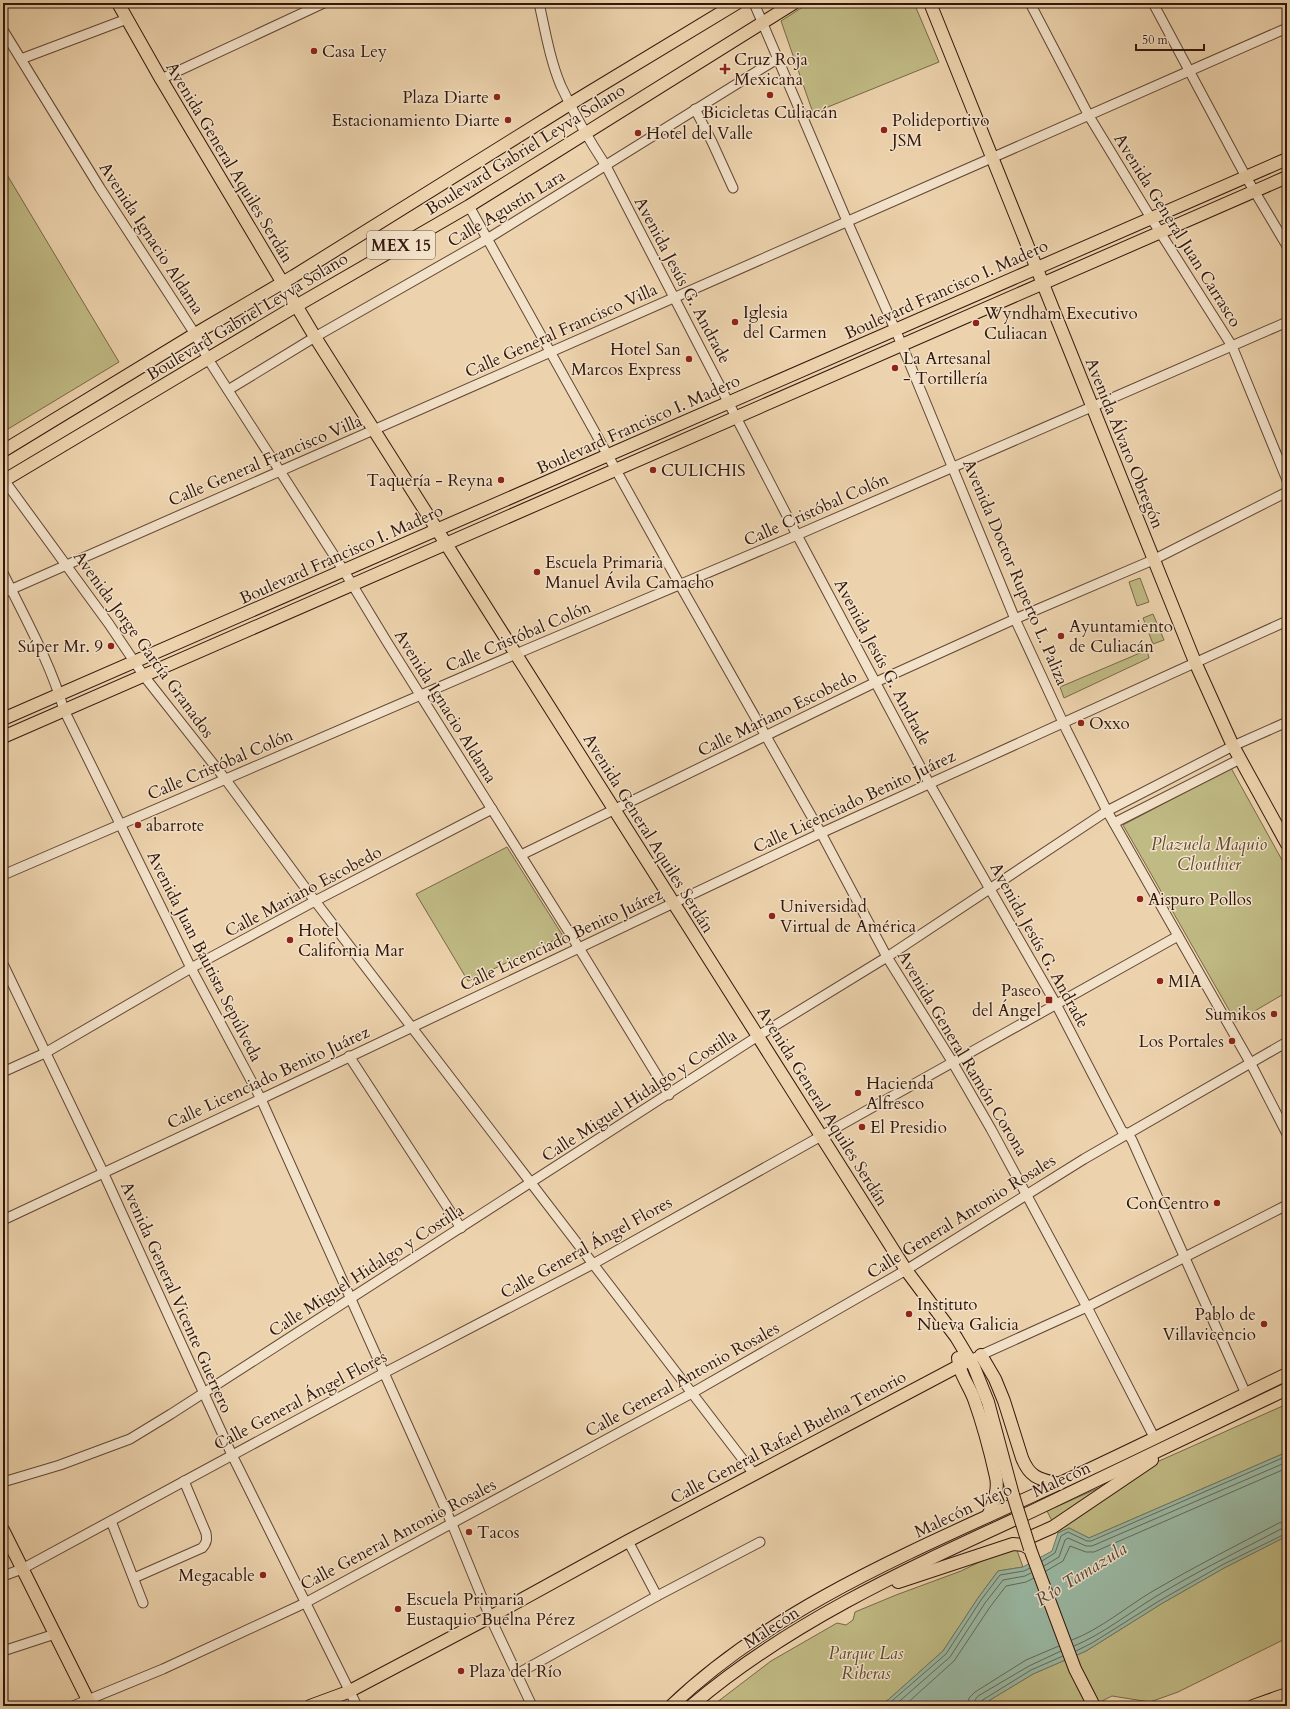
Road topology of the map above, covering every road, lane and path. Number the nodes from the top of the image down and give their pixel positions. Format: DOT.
graph roads {
  1 [pos="324,3"];
  2 [pos="539,3"];
  3 [pos="738,3"];
  4 [pos="754,3"];
  5 [pos="794,3"];
  6 [pos="930,3"];
  7 [pos="1030,3"];
  8 [pos="1153,3"];
  9 [pos="122,4"];
  10 [pos="127,19"];
  11 [pos="762,23"];
  12 [pos="1287,28"];
  13 [pos="3,30"];
  14 [pos="21,59"];
  15 [pos="777,59"];
  16 [pos="1190,72"];
  17 [pos="161,80"];
  18 [pos="570,104"];
  19 [pos="695,109"];
  20 [pos="1089,116"];
  21 [pos="585,133"];
  22 [pos="992,159"];
  23 [pos="1287,159"];
  24 [pos="606,166"];
  25 [pos="1246,177"];
  26 [pos="1287,177"];
  27 [pos="733,188"];
  28 [pos="1254,191"];
  29 [pos="469,206"];
  30 [pos="1150,218"];
  31 [pos="847,221"];
  32 [pos="1160,232"];
  33 [pos="487,239"];
  34 [pos="1287,246"];
  35 [pos="1037,267"];
  36 [pos="282,283"];
  37 [pos="1043,283"];
  38 [pos="674,296"];
  39 [pos="296,306"];
  40 [pos="1287,322"];
  41 [pos="896,330"];
  42 [pos="195,334"];
  43 [pos="315,338"];
  44 [pos="902,344"];
  45 [pos="1232,346"];
  46 [pos="551,352"];
  47 [pos="208,359"];
  48 [pos="228,390"];
  49 [pos="729,403"];
  50 [pos="1092,408"];
  51 [pos="737,417"];
  52 [pos="374,431"];
  53 [pos="3,451"];
  54 [pos="608,456"];
  55 [pos="954,466"];
  56 [pos="616,470"];
  57 [pos="280,471"];
  58 [pos="4,480"];
  59 [pos="1287,480"];
  60 [pos="1287,492"];
  61 [pos="437,530"];
  62 [pos="797,535"];
  63 [pos="446,544"];
  64 [pos="1153,560"];
  65 [pos="66,565"];
  66 [pos="344,571"];
  67 [pos="3,573"];
  68 [pos="353,585"];
  69 [pos="680,585"];
  70 [pos="7,591"];
  71 [pos="1015,619"];
  72 [pos="1287,621"];
  73 [pos="516,654"];
  74 [pos="134,662"];
  75 [pos="1195,662"];
  76 [pos="144,676"];
  77 [pos="876,682"];
  78 [pos="60,695"];
  79 [pos="420,695"];
  80 [pos="64,710"];
  81 [pos="3,719"];
  82 [pos="1063,722"];
  83 [pos="1287,722"];
  84 [pos="766,736"];
  85 [pos="3,737"];
  86 [pos="1233,746"];
  87 [pos="1240,759"];
  88 [pos="226,780"];
  89 [pos="929,783"];
  90 [pos="492,809"];
  91 [pos="614,809"];
  92 [pos="1107,811"];
  93 [pos="1114,823"];
  94 [pos="120,824"];
  95 [pos="821,833"];
  96 [pos="1287,844"];
  97 [pos="521,854"];
  98 [pos="3,875"];
  99 [pos="989,888"];
  100 [pos="315,901"];
  101 [pos="674,903"];
  102 [pos="1178,936"];
  103 [pos="579,948"];
  104 [pos="887,957"];
  105 [pos="3,964"];
  106 [pos="191,968"];
  107 [pos="1056,1004"];
  108 [pos="411,1026"];
  109 [pos="758,1036"];
  110 [pos="1287,1042"];
  111 [pos="46,1053"];
  112 [pos="349,1056"];
  113 [pos="953,1062"];
  114 [pos="1251,1064"];
  115 [pos="3,1072"];
  116 [pos="669,1095"];
  117 [pos="261,1099"];
  118 [pos="1128,1134"];
  119 [pos="1287,1134"];
  120 [pos="821,1135"];
  121 [pos="103,1172"];
  122 [pos="531,1183"];
  123 [pos="1027,1194"];
  124 [pos="1287,1205"];
  125 [pos="3,1220"];
  126 [pos="461,1228"];
  127 [pos="1184,1258"];
  128 [pos="593,1264"];
  129 [pos="906,1270"];
  130 [pos="350,1299"];
  131 [pos="1087,1307"];
  132 [pos="956,1337"];
  133 [pos="976,1357"];
  134 [pos="959,1366"];
  135 [pos="384,1373"];
  136 [pos="1287,1374"];
  137 [pos="1287,1389"];
  138 [pos="692,1393"];
  139 [pos="203,1394"];
  140 [pos="1246,1394"];
  141 [pos="1154,1437"];
  142 [pos="1177,1442"];
  143 [pos="232,1456"];
  144 [pos="754,1474"];
  145 [pos="184,1481"];
  146 [pos="3,1482"];
  147 [pos="1059,1484"];
  148 [pos="988,1516"];
  149 [pos="111,1521"];
  150 [pos="452,1524"];
  151 [pos="3,1530"];
  152 [pos="628,1541"];
  153 [pos="760,1542"];
  154 [pos="1028,1544"];
  155 [pos="22,1569"];
  156 [pos="3,1576"];
  157 [pos="134,1578"];
  158 [pos="874,1586"];
  159 [pos="657,1596"];
  160 [pos="144,1603"];
  161 [pos="304,1603"];
  162 [pos="490,1617"];
  163 [pos="55,1634"];
  164 [pos="3,1651"];
  165 [pos="517,1674"];
  166 [pos="348,1692"];
  167 [pos="1287,1695"];
  168 [pos="1287,1699"];
  169 [pos="90,1703"];
  170 [pos="73,1706"];
  171 [pos="310,1706"];
  172 [pos="357,1706"];
  173 [pos="532,1706"];
  174 [pos="671,1706"];
  175 [pos="691,1706"];
  176 [pos="1094,1706"];
  177 [pos="1253,1706"];
  178 [pos="1273,1706"];
  1 -- 17 [label="street"];
  2 -- 18 [label="street, Avenida Jesús G. Andrade"];
  3 -- 18 [label="main road, Boulevard Gabriel Leyva Solano / MEX 15"];
  4 -- 11 [label="street, Avenida Doctor Ruperto L. Paliza"];
  5 -- 11 [label="main road, Boulevard Gabriel Leyva Solano / MEX 15"];
  6 -- 22 [label="main road, Avenida Álvaro Obregón"];
  7 -- 20 [label="street, Avenida General Juan Carrasco"];
  8 -- 16 [label="street"];
  9 -- 10 [label="main road, Avenida General Aquiles Serdán"];
  10 -- 14 [label="street"];
  10 -- 17 [label="main road, Avenida General Aquiles Serdán"];
  11 -- 15 [label="street, Avenida Doctor Ruperto L. Paliza"];
  11 -- 21 [label="main road, Boulevard Gabriel Leyva Solano / MEX 15"];
  12 -- 16 [label="street, Calle General Francisco Villa"];
  13 -- 14 [label="street, Avenida Ignacio Aldama"];
  14 -- 42 [label="street, Avenida Ignacio Aldama"];
  15 -- 19 [label="street, Calle Agustín Lara"];
  15 -- 31 [label="street, Avenida Doctor Ruperto L. Paliza"];
  16 -- 20 [label="street, Calle General Francisco Villa"];
  16 -- 25 [label="street"];
  17 -- 36 [label="main road, Avenida General Aquiles Serdán"];
  18 -- 21 [label="street, Avenida Jesús G. Andrade"];
  18 -- 36 [label="main road, Boulevard Gabriel Leyva Solano / MEX 15"];
  19 -- 24 [label="street, Calle Agustín Lara"];
  19 -- 27 [label="street"];
  20 -- 22 [label="street, Calle General Francisco Villa"];
  20 -- 30 [label="street, Avenida General Juan Carrasco"];
  21 -- 24 [label="street, Avenida Jesús G. Andrade"];
  21 -- 29 [label="main road, Boulevard Gabriel Leyva Solano / MEX 15"];
  22 -- 31 [label="street, Calle General Francisco Villa"];
  22 -- 35 [label="main road, Avenida Álvaro Obregón"];
  23 -- 25 [label="main road, Boulevard Francisco I. Madero"];
  24 -- 33 [label="street, Calle Agustín Lara"];
  24 -- 38 [label="street, Avenida Jesús G. Andrade"];
  25 -- 28 [label="street"];
  25 -- 30 [label="main road, Boulevard Francisco I. Madero"];
  26 -- 28 [label="main road, Boulevard Francisco I. Madero"];
  28 -- 32 [label="main road, Boulevard Francisco I. Madero"];
  28 -- 34 [label="street"];
  29 -- 33 [label="street, Avenida General Ramón Corona"];
  29 -- 39 [label="main road, Boulevard Gabriel Leyva Solano / MEX 15"];
  30 -- 32 [label="street, Avenida General Juan Carrasco"];
  30 -- 35 [label="main road, Boulevard Francisco I. Madero"];
  31 -- 38 [label="street, Calle General Francisco Villa"];
  31 -- 41 [label="street, Avenida Doctor Ruperto L. Paliza"];
  32 -- 37 [label="main road, Boulevard Francisco I. Madero"];
  32 -- 45 [label="street, Avenida General Juan Carrasco"];
  33 -- 43 [label="street, Calle Agustín Lara"];
  33 -- 46 [label="street, Avenida General Ramón Corona"];
  35 -- 37 [label="main road, Avenida Álvaro Obregón"];
  35 -- 41 [label="main road, Boulevard Francisco I. Madero"];
  36 -- 39 [label="main road, Avenida General Aquiles Serdán"];
  36 -- 42 [label="main road, Boulevard Gabriel Leyva Solano / MEX 15"];
  37 -- 44 [label="main road, Boulevard Francisco I. Madero"];
  37 -- 50 [label="main road, Avenida Álvaro Obregón"];
  38 -- 46 [label="street, Calle General Francisco Villa"];
  38 -- 49 [label="street, Avenida Jesús G. Andrade"];
  39 -- 43 [label="main road, Avenida General Aquiles Serdán"];
  39 -- 47 [label="main road, Boulevard Gabriel Leyva Solano / MEX 15"];
  40 -- 45 [label="street, Calle Cristóbal Colón"];
  41 -- 44 [label="street, Avenida Doctor Ruperto L. Paliza"];
  41 -- 49 [label="main road, Boulevard Francisco I. Madero"];
  42 -- 47 [label="street, Avenida Ignacio Aldama"];
  42 -- 53 [label="main road, Boulevard Gabriel Leyva Solano / MEX 15"];
  43 -- 48 [label="street, Calle Agustín Lara"];
  43 -- 52 [label="main road, Avenida General Aquiles Serdán"];
  44 -- 51 [label="main road, Boulevard Francisco I. Madero"];
  44 -- 55 [label="street, Avenida Doctor Ruperto L. Paliza"];
  45 -- 50 [label="street, Calle Cristóbal Colón"];
  45 -- 59 [label="street, Avenida General Juan Carrasco"];
  46 -- 52 [label="street, Calle General Francisco Villa"];
  46 -- 54 [label="street, Avenida General Ramón Corona"];
  47 -- 48 [label="street, Avenida Ignacio Aldama"];
  47 -- 58 [label="main road, Boulevard Gabriel Leyva Solano / MEX 15"];
  48 -- 57 [label="street, Avenida Ignacio Aldama"];
  49 -- 51 [label="street, Avenida Jesús G. Andrade"];
  49 -- 54 [label="main road, Boulevard Francisco I. Madero"];
  50 -- 55 [label="street, Calle Cristóbal Colón"];
  50 -- 64 [label="main road, Avenida Álvaro Obregón"];
  51 -- 56 [label="main road, Boulevard Francisco I. Madero"];
  51 -- 62 [label="street, Avenida Jesús G. Andrade"];
  52 -- 57 [label="street, Calle General Francisco Villa"];
  52 -- 61 [label="main road, Avenida General Aquiles Serdán"];
  54 -- 56 [label="street, Avenida General Ramón Corona"];
  54 -- 61 [label="main road, Boulevard Francisco I. Madero"];
  55 -- 62 [label="street, Calle Cristóbal Colón"];
  55 -- 71 [label="street, Avenida Doctor Ruperto L. Paliza"];
  56 -- 63 [label="main road, Boulevard Francisco I. Madero"];
  56 -- 69 [label="street, Avenida General Ramón Corona"];
  57 -- 65 [label="street, Calle General Francisco Villa"];
  57 -- 66 [label="street, Avenida Ignacio Aldama"];
  58 -- 65 [label="street, Avenida Jorge García Granados"];
  60 -- 64 [label="street, Calle Mariano Escobedo"];
  61 -- 63 [label="main road, Avenida General Aquiles Serdán"];
  61 -- 66 [label="main road, Boulevard Francisco I. Madero"];
  62 -- 69 [label="street, Calle Cristóbal Colón"];
  62 -- 77 [label="street, Avenida Jesús G. Andrade"];
  63 -- 68 [label="main road, Boulevard Francisco I. Madero"];
  63 -- 73 [label="main road, Avenida General Aquiles Serdán"];
  64 -- 71 [label="street, Calle Mariano Escobedo"];
  64 -- 75 [label="main road, Avenida Álvaro Obregón"];
  65 -- 70 [label="street, Calle General Francisco Villa"];
  65 -- 74 [label="street, Avenida Jorge García Granados"];
  66 -- 68 [label="street, Avenida Ignacio Aldama"];
  66 -- 74 [label="main road, Boulevard Francisco I. Madero"];
  67 -- 70 [label="street, Avenida Juan Bautista Sepúlveda"];
  68 -- 76 [label="main road, Boulevard Francisco I. Madero"];
  68 -- 79 [label="street, Avenida Ignacio Aldama"];
  69 -- 73 [label="street, Calle Cristóbal Colón"];
  69 -- 84 [label="street, Avenida General Ramón Corona"];
  70 -- 78 [label="street, Avenida Juan Bautista Sepúlveda"];
  71 -- 77 [label="street, Calle Mariano Escobedo"];
  71 -- 82 [label="street, Avenida Doctor Ruperto L. Paliza"];
  72 -- 75 [label="street, Calle Licenciado Benito Juárez"];
  73 -- 79 [label="street, Calle Cristóbal Colón"];
  73 -- 91 [label="main road, Avenida General Aquiles Serdán"];
  74 -- 76 [label="street, Avenida Jorge García Granados"];
  74 -- 78 [label="main road, Boulevard Francisco I. Madero"];
  75 -- 82 [label="street, Calle Licenciado Benito Juárez"];
  75 -- 86 [label="main road, Avenida Álvaro Obregón"];
  76 -- 80 [label="main road, Boulevard Francisco I. Madero"];
  76 -- 88 [label="street, Avenida Jorge García Granados"];
  77 -- 84 [label="street, Calle Mariano Escobedo"];
  77 -- 89 [label="street, Avenida Jesús G. Andrade"];
  78 -- 80 [label="street, Avenida Juan Bautista Sepúlveda"];
  78 -- 81 [label="main road, Boulevard Francisco I. Madero"];
  79 -- 88 [label="street, Calle Cristóbal Colón"];
  79 -- 90 [label="street, Avenida Ignacio Aldama"];
  80 -- 85 [label="main road, Boulevard Francisco I. Madero"];
  80 -- 94 [label="street, Avenida Juan Bautista Sepúlveda"];
  82 -- 89 [label="street, Calle Licenciado Benito Juárez"];
  82 -- 92 [label="street, Avenida Doctor Ruperto L. Paliza"];
  83 -- 86 [label="street, Calle Miguel Hidalgo y Costilla"];
  84 -- 91 [label="street, Calle Mariano Escobedo"];
  84 -- 95 [label="street, Avenida General Ramón Corona"];
  86 -- 87 [label="main road, Avenida Álvaro Obregón"];
  86 -- 92 [label="street, Calle Miguel Hidalgo y Costilla"];
  87 -- 93 [label="street"];
  87 -- 96 [label="main road, Avenida Álvaro Obregón"];
  88 -- 94 [label="street, Calle Cristóbal Colón"];
  88 -- 100 [label="street, Avenida Jorge García Granados"];
  89 -- 95 [label="street, Calle Licenciado Benito Juárez"];
  89 -- 99 [label="street, Avenida Jesús G. Andrade"];
  90 -- 97 [label="street, Avenida Ignacio Aldama"];
  90 -- 100 [label="street, Calle Mariano Escobedo"];
  91 -- 97 [label="street, Calle Mariano Escobedo"];
  91 -- 101 [label="main road, Avenida General Aquiles Serdán"];
  92 -- 93 [label="street, Avenida Doctor Ruperto L. Paliza"];
  92 -- 99 [label="street, Calle Miguel Hidalgo y Costilla"];
  93 -- 102 [label="street, Avenida Doctor Ruperto L. Paliza"];
  94 -- 98 [label="street, Calle Cristóbal Colón"];
  94 -- 106 [label="street, Avenida Juan Bautista Sepúlveda"];
  95 -- 101 [label="street, Calle Licenciado Benito Juárez"];
  95 -- 104 [label="street, Avenida General Ramón Corona"];
  97 -- 103 [label="street, Avenida Ignacio Aldama"];
  99 -- 104 [label="street, Calle Miguel Hidalgo y Costilla"];
  99 -- 107 [label="street, Avenida Jesús G. Andrade"];
  100 -- 106 [label="street, Calle Mariano Escobedo"];
  100 -- 108 [label="street, Avenida Jorge García Granados"];
  101 -- 103 [label="street, Calle Licenciado Benito Juárez"];
  101 -- 109 [label="main road, Avenida General Aquiles Serdán"];
  102 -- 107 [label="street, Calle General Ángel Flores"];
  102 -- 114 [label="street, Avenida Doctor Ruperto L. Paliza"];
  103 -- 108 [label="street, Calle Licenciado Benito Juárez"];
  103 -- 116 [label="street, Avenida Ignacio Aldama"];
  104 -- 109 [label="street, Calle Miguel Hidalgo y Costilla"];
  104 -- 113 [label="street, Avenida General Ramón Corona"];
  105 -- 111 [label="street, Avenida General Vicente Guerrero"];
  106 -- 111 [label="street, Calle Mariano Escobedo"];
  106 -- 117 [label="street, Avenida Juan Bautista Sepúlveda"];
  107 -- 113 [label="street, Calle General Ángel Flores"];
  107 -- 118 [label="street, Avenida Jesús G. Andrade"];
  108 -- 112 [label="street, Calle Licenciado Benito Juárez"];
  108 -- 122 [label="street, Avenida Jorge García Granados"];
  109 -- 116 [label="street, Calle Miguel Hidalgo y Costilla"];
  109 -- 120 [label="main road, Avenida General Aquiles Serdán"];
  110 -- 114 [label="street, Calle General Antonio Rosales"];
  111 -- 115 [label="street, Calle Mariano Escobedo"];
  111 -- 121 [label="street, Avenida General Vicente Guerrero"];
  112 -- 117 [label="street, Calle Licenciado Benito Juárez"];
  112 -- 126 [label="street"];
  113 -- 120 [label="street, Calle General Ángel Flores"];
  113 -- 123 [label="street, Avenida General Ramón Corona"];
  114 -- 118 [label="street, Calle General Antonio Rosales"];
  114 -- 119 [label="street, Avenida Doctor Ruperto L. Paliza"];
  116 -- 122 [label="street, Calle Miguel Hidalgo y Costilla"];
  117 -- 121 [label="street, Calle Licenciado Benito Juárez"];
  117 -- 130 [label="street, Avenida Juan Bautista Sepúlveda"];
  118 -- 123 [label="street, Calle General Antonio Rosales"];
  118 -- 127 [label="street, Avenida Jesús G. Andrade"];
  120 -- 128 [label="street, Calle General Ángel Flores"];
  120 -- 129 [label="main road, Avenida General Aquiles Serdán"];
  121 -- 125 [label="street, Calle Licenciado Benito Juárez"];
  121 -- 139 [label="street, Avenida General Vicente Guerrero"];
  122 -- 126 [label="street, Calle Miguel Hidalgo y Costilla"];
  122 -- 128 [label="street, Avenida Jorge García Granados"];
  123 -- 129 [label="street, Calle General Antonio Rosales"];
  123 -- 131 [label="street, Avenida General Ramón Corona"];
  124 -- 127 [label="street, Calle General Rafael Buelna Tenorio"];
  126 -- 130 [label="street, Calle Miguel Hidalgo y Costilla"];
  127 -- 131 [label="street, Calle General Rafael Buelna Tenorio"];
  127 -- 140 [label="street, Avenida Jesús G. Andrade"];
  128 -- 135 [label="street, Calle General Ángel Flores"];
  128 -- 138 [label="street, Avenida Jorge García Granados"];
  129 -- 132 [label="main road, Avenida General Aquiles Serdán"];
  129 -- 138 [label="street, Calle General Antonio Rosales"];
  130 -- 135 [label="street, Avenida Juan Bautista Sepúlveda"];
  130 -- 139 [label="street, Calle Miguel Hidalgo y Costilla"];
  131 -- 133 [label="street, Calle General Rafael Buelna Tenorio"];
  131 -- 141 [label="street, Avenida General Ramón Corona"];
  132 -- 133 [label="main road, Avenida General Aquiles Serdán"];
  132 -- 134 [label="main road"];
  133 -- 134 [label="main road, Calle General Rafael Buelna Tenorio"];
  133 -- 147 [label="main road"];
  133 -- 154 [label="main road, Avenida General Aquiles Serdán, bridge"];
  134 -- 144 [label="main road, Calle General Rafael Buelna Tenorio"];
  134 -- 148 [label="main road"];
  135 -- 143 [label="street, Calle General Ángel Flores"];
  135 -- 150 [label="street, Avenida Juan Bautista Sepúlveda"];
  136 -- 140 [label="main road, Malecón Viejo"];
  137 -- 142 [label="main road, Malecón"];
  138 -- 144 [label="street, Avenida Jorge García Granados"];
  138 -- 150 [label="street, Calle General Antonio Rosales"];
  139 -- 143 [label="street, Avenida General Vicente Guerrero"];
  139 -- 146 [label="street, Calle Miguel Hidalgo y Costilla"];
  140 -- 141 [label="main road, Malecón Viejo"];
  141 -- 147 [label="main road, Malecón Viejo"];
  142 -- 154 [label="main road"];
  142 -- 158 [label="main road, Malecón"];
  143 -- 145 [label="street, Calle General Ángel Flores"];
  143 -- 161 [label="street, Avenida General Vicente Guerrero"];
  144 -- 152 [label="main road, Calle General Rafael Buelna Tenorio"];
  145 -- 149 [label="street, Calle General Ángel Flores"];
  145 -- 157 [label="street"];
  147 -- 148 [label="main road, Malecón Viejo"];
  148 -- 174 [label="main road, Malecón Viejo"];
  149 -- 155 [label="street, Calle General Ángel Flores"];
  149 -- 157 [label="street"];
  150 -- 161 [label="street, Calle General Antonio Rosales"];
  150 -- 162 [label="street, Avenida Juan Bautista Sepúlveda"];
  151 -- 155 [label="main road"];
  152 -- 159 [label="street"];
  152 -- 162 [label="main road, Calle General Rafael Buelna Tenorio"];
  153 -- 159 [label="street"];
  154 -- 158 [label="main road"];
  154 -- 176 [label="main road, Avenida General Aquiles Serdán"];
  155 -- 156 [label="street, Calle General Ángel Flores"];
  155 -- 163 [label="main road"];
  157 -- 160 [label="street"];
  158 -- 175 [label="main road, Malecón"];
  159 -- 165 [label="street"];
  161 -- 166 [label="street, Avenida General Vicente Guerrero"];
  161 -- 169 [label="street, Calle General Antonio Rosales"];
  162 -- 165 [label="street, Avenida Juan Bautista Sepúlveda"];
  162 -- 166 [label="main road, Calle General Rafael Buelna Tenorio"];
  163 -- 164 [label="street"];
  163 -- 169 [label="main road"];
  165 -- 173 [label="street, Avenida Juan Bautista Sepúlveda"];
  166 -- 171 [label="main road, Calle General Rafael Buelna Tenorio"];
  166 -- 172 [label="street, Avenida General Vicente Guerrero"];
  167 -- 177 [label="main road"];
  168 -- 178 [label="main road"];
  169 -- 170 [label="street, Calle General Antonio Rosales"];
}
